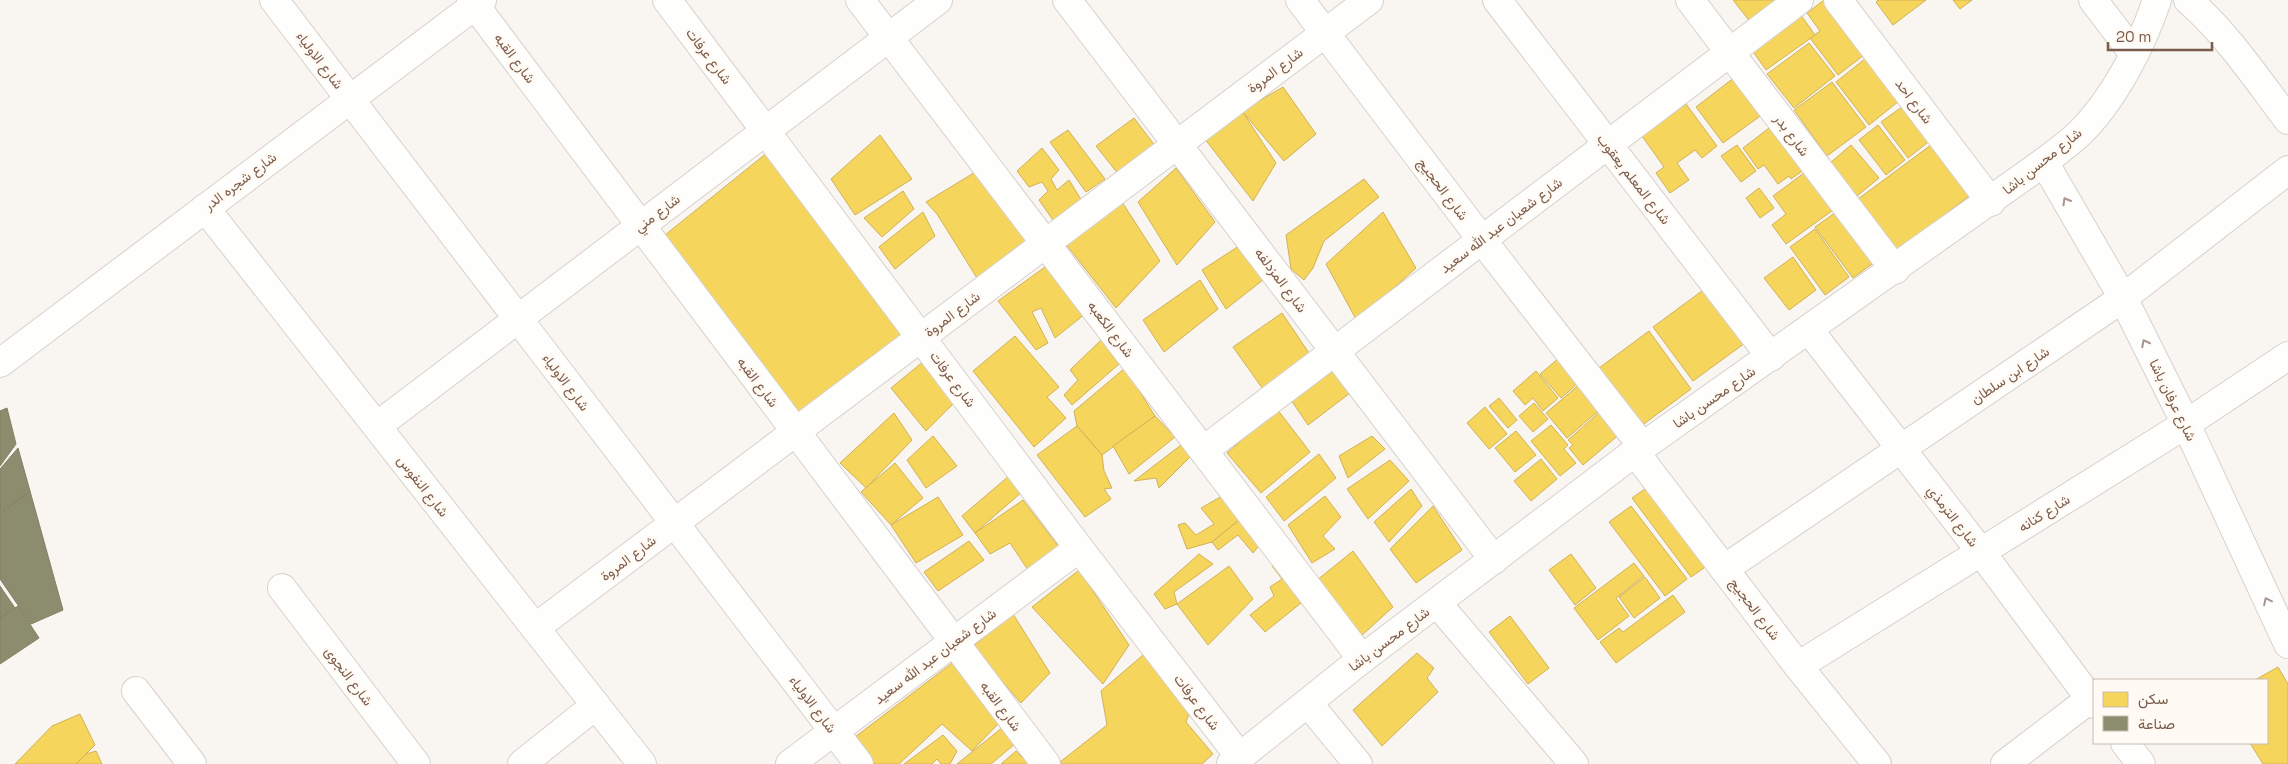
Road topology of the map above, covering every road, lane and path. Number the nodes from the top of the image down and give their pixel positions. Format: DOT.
graph roads {
  1 [pos="274,0"];
  2 [pos="667,0"];
  3 [pos="860,0"];
  4 [pos="938,0"];
  5 [pos="1067,0"];
  6 [pos="1300,0"];
  7 [pos="1368,0"];
  8 [pos="1497,0"];
  9 [pos="1690,0"];
  10 [pos="1798,0"];
  11 [pos="1838,0"];
  12 [pos="2093,0"];
  13 [pos="2157,0"];
  14 [pos="2188,0"];
  15 [pos="476,2"];
  16 [pos="1325,33"];
  17 [pos="889,37"];
  18 [pos="1730,52"];
  19 [pos="2134,54"];
  20 [pos="349,99"];
  21 [pos="2288,120"];
  22 [pos="766,131"];
  23 [pos="1177,144"];
  24 [pos="1608,144"];
  25 [pos="2044,162"];
  26 [pos="2288,170"];
  27 [pos="1990,202"];
  28 [pos="204,208"];
  29 [pos="640,226"];
  30 [pos="1482,240"];
  31 [pos="1046,243"];
  32 [pos="1894,270"];
  33 [pos="2123,298"];
  34 [pos="518,318"];
  35 [pos="1809,330"];
  36 [pos="922,336"];
  37 [pos="1335,351"];
  38 [pos="2288,356"];
  39 [pos="1771,357"];
  40 [pos="0,363"];
  41 [pos="2186,424"];
  42 [pos="377,426"];
  43 [pos="795,432"];
  44 [pos="1901,449"];
  45 [pos="1204,450"];
  46 [pos="1639,450"];
  47 [pos="674,523"];
  48 [pos="1079,548"];
  49 [pos="1981,552"];
  50 [pos="1494,560"];
  51 [pos="1724,569"];
  52 [pos="282,588"];
  53 [pos="1437,603"];
  54 [pos="535,628"];
  55 [pos="953,642"];
  56 [pos="2288,644"];
  57 [pos="1362,659"];
  58 [pos="1798,666"];
  59 [pos="136,690"];
  60 [pos="2092,701"];
  61 [pos="1308,703"];
  62 [pos="596,705"];
  63 [pos="834,732"];
  64 [pos="2126,744"];
  65 [pos="1235,761"];
  66 [pos="192,764"];
  67 [pos="416,764"];
  68 [pos="522,764"];
  69 [pos="642,764"];
  70 [pos="790,764"];
  71 [pos="859,764"];
  72 [pos="1046,764"];
  73 [pos="1358,764"];
  74 [pos="1574,764"];
  75 [pos="1877,764"];
  76 [pos="2006,764"];
  77 [pos="2141,764"];
  1 -- 20 [label="street, شارع الاولياء"];
  2 -- 22 [label="street, شارع عرفات"];
  3 -- 17 [label="street, شارع الكعبه"];
  4 -- 17 [label="street, شارع مني"];
  5 -- 23 [label="street, شارع المزدلفه"];
  6 -- 16 [label="street, شارع الحجيج"];
  7 -- 16 [label="street, شارع المروة"];
  8 -- 24 [label="street, شارع المعلم يعقوب"];
  9 -- 18 [label="street, شارع بدر"];
  10 -- 18 [label="street, شارع شعبان عبد الله سعيد"];
  11 -- 27 [label="street, شارع احد"];
  12 -- 19 [label="street"];
  13 -- 19 [label="street, شارع محسن باشا"];
  14 -- 21 [label="street"];
  15 -- 20 [label="street, شارع شجره الدر"];
  15 -- 29 [label="street, شارع القبه"];
  16 -- 23 [label="street, شارع المروة"];
  16 -- 30 [label="street, شارع الحجيج"];
  17 -- 22 [label="street, شارع مني"];
  17 -- 31 [label="street, شارع الكعبه"];
  18 -- 24 [label="street, شارع شعبان عبد الله سعيد"];
  18 -- 32 [label="street, شارع بدر"];
  19 -- 25 [label="street, شارع محسن باشا"];
  20 -- 28 [label="street, شارع شجره الدر"];
  20 -- 34 [label="street, شارع الاولياء"];
  22 -- 29 [label="street, شارع مني"];
  22 -- 36 [label="street, شارع عرفات"];
  23 -- 31 [label="street, شارع المروة"];
  23 -- 37 [label="street, شارع المزدلفه"];
  24 -- 30 [label="street, شارع شعبان عبد الله سعيد"];
  24 -- 39 [label="street, شارع المعلم يعقوب"];
  25 -- 27 [label="street, شارع محسن باشا"];
  33 -- 25 [label="street, شارع عرفان باشا, one-way"];
  26 -- 33 [label="street, شارع ابن سلطان"];
  27 -- 32 [label="street, شارع محسن باشا"];
  28 -- 40 [label="street, شارع شجره الدر"];
  28 -- 42 [label="street, شارع النفوس"];
  29 -- 34 [label="street, شارع مني"];
  29 -- 43 [label="street, شارع القبه"];
  30 -- 37 [label="street, شارع شعبان عبد الله سعيد"];
  30 -- 46 [label="street, شارع الحجيج"];
  31 -- 36 [label="street, شارع المروة"];
  31 -- 45 [label="street, شارع الكعبه"];
  32 -- 35 [label="street, شارع محسن باشا"];
  41 -- 33 [label="street, شارع عرفان باشا, one-way"];
  33 -- 44 [label="street, شارع ابن سلطان"];
  34 -- 42 [label="street, شارع مني"];
  34 -- 47 [label="street, شارع الاولياء"];
  35 -- 39 [label="street, شارع محسن باشا"];
  35 -- 44 [label="street, شارع الترمذي"];
  36 -- 43 [label="street, شارع المروة"];
  36 -- 48 [label="street, شارع عرفات"];
  37 -- 45 [label="street, شارع شعبان عبد الله سعيد"];
  37 -- 50 [label="street, شارع المزدلفه"];
  38 -- 41 [label="street, شارع كنانه"];
  39 -- 46 [label="street, شارع محسن باشا"];
  41 -- 49 [label="street, شارع كنانه"];
  56 -- 41 [label="street, شارع عرفان باشا, one-way"];
  42 -- 54 [label="street, شارع النفوس"];
  43 -- 47 [label="street, شارع المروة"];
  43 -- 55 [label="street, شارع القبه"];
  44 -- 49 [label="street, شارع الترمذي"];
  44 -- 51 [label="street, شارع ابن سلطان"];
  45 -- 57 [label="street, شارع الكعبه"];
  46 -- 50 [label="street, شارع محسن باشا"];
  46 -- 51 [label="street, شارع الحجيج"];
  47 -- 54 [label="street, شارع المروة"];
  47 -- 63 [label="street, شارع الاولياء"];
  48 -- 55 [label="street, شارع شعبان عبد الله سعيد"];
  48 -- 65 [label="street, شارع عرفات"];
  49 -- 58 [label="street, شارع كنانه"];
  49 -- 60 [label="street, شارع الترمذي"];
  50 -- 53 [label="street, شارع محسن باشا"];
  51 -- 58 [label="street, شارع الحجيج"];
  52 -- 67 [label="street, شارع النجوى"];
  53 -- 57 [label="street, شارع محسن باشا"];
  53 -- 74 [label="street"];
  54 -- 62 [label="street, شارع النفوس"];
  55 -- 63 [label="street, شارع شعبان عبد الله سعيد"];
  55 -- 72 [label="street, شارع القبه"];
  57 -- 61 [label="street, شارع محسن باشا"];
  58 -- 75 [label="street, شارع الحجيج"];
  59 -- 66 [label="street"];
  60 -- 76 [label="street"];
  61 -- 65 [label="street, شارع محسن باشا"];
  61 -- 73 [label="street"];
  62 -- 68 [label="street"];
  62 -- 69 [label="street, شارع النفوس"];
  63 -- 70 [label="street, شارع شعبان عبد الله سعيد"];
  63 -- 71 [label="street, شارع الاولياء"];
  64 -- 77 [label="street"];
}
